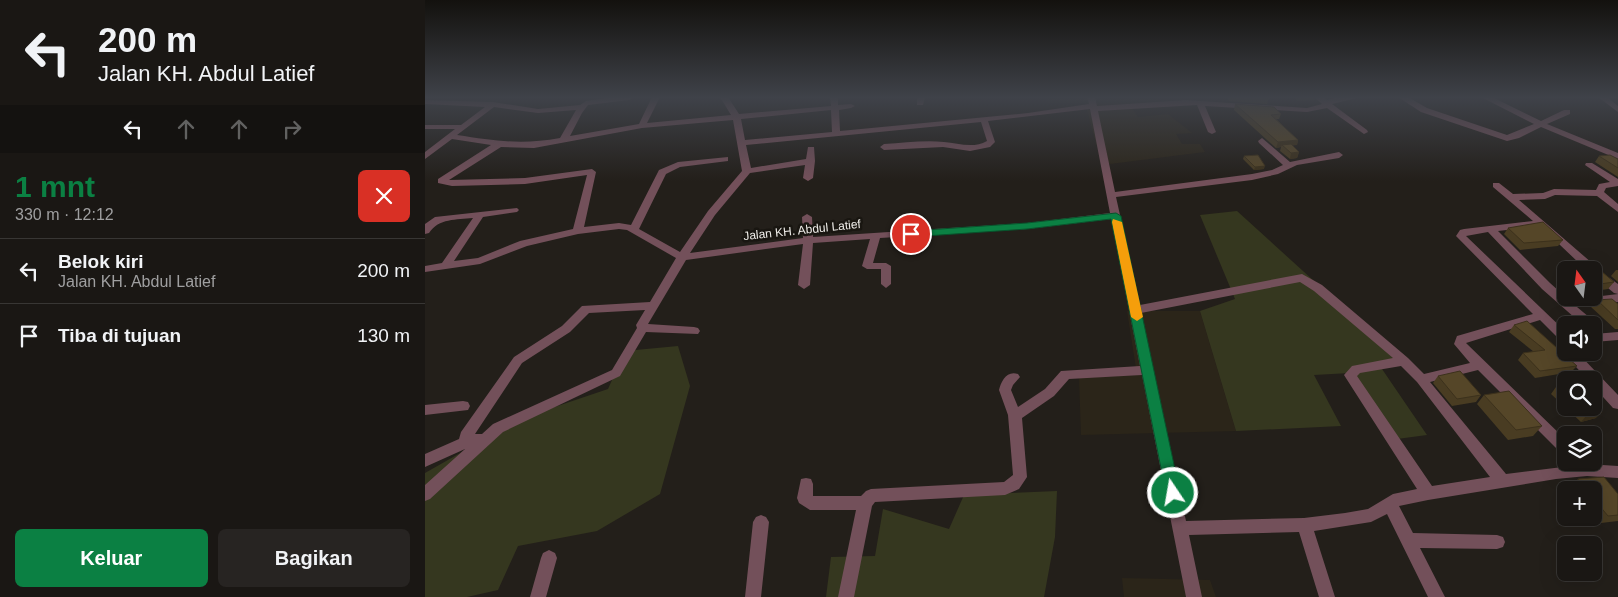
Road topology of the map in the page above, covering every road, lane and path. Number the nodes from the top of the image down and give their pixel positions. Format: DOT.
graph roads {
  1 [pos="465,125"];
  2 [pos="572,125"];
  3 [pos="656,125"];
  4 [pos="738,125"];
  5 [pos="836,125"];
  6 [pos="933,125"];
  7 [pos="986,125"];
  8 [pos="1096,125"];
  9 [pos="1209,125"];
  10 [pos="1355,125"];
  11 [pos="1469,125"];
  12 [pos="1541,125"];
  13 [pos="642,126"];
  14 [pos="425,127"];
  15 [pos="462,127"];
  16 [pos="1212,132"];
  17 [pos="1364,132"];
  18 [pos="836,134"];
  19 [pos="453,137"];
  20 [pos="563,141"];
  21 [pos="1262,141"];
  22 [pos="741,143"];
  23 [pos="499,144"];
  24 [pos="885,147"];
  25 [pos="811,149"];
  26 [pos="1618,150"];
  27 [pos="429,151"];
  28 [pos="1607,151"];
  29 [pos="1339,155"];
  30 [pos="425,156"];
  31 [pos="1618,156"];
  32 [pos="725,159"];
  33 [pos="811,161"];
  34 [pos="1288,165"];
  35 [pos="1589,165"];
  36 [pos="747,171"];
  37 [pos="808,178"];
  38 [pos="1618,183"];
  39 [pos="1496,185"];
  40 [pos="1599,193"];
  41 [pos="1111,195"];
  42 [pos="1511,197"];
  43 [pos="1618,209"];
  44 [pos="514,210"];
  45 [pos="480,214"];
  46 [pos="1116,216"];
  47 [pos="807,217"];
  48 [pos="1542,223"];
  49 [pos="634,229"];
  50 [pos="1490,229"];
  51 [pos="425,231"];
  52 [pos="579,231"];
  53 [pos="876,235"];
  54 [pos="808,240"];
  55 [pos="682,257"];
  56 [pos="1582,261"];
  57 [pos="445,267"];
  58 [pos="425,269"];
  59 [pos="1603,278"];
  60 [pos="886,284"];
  61 [pos="804,285"];
  62 [pos="1618,290"];
  63 [pos="1557,294"];
  64 [pos="1618,298"];
  65 [pos="1603,299"];
  66 [pos="653,306"];
  67 [pos="1569,306"];
  68 [pos="1135,310"];
  69 [pos="1543,315"];
  70 [pos="1581,316"];
  71 [pos="643,328"];
  72 [pos="1557,330"];
  73 [pos="694,331"];
  74 [pos="1618,336"];
  75 [pos="1602,338"];
  76 [pos="1404,361"];
  77 [pos="1577,361"];
  78 [pos="1481,365"];
  79 [pos="1147,370"];
  80 [pos="1014,377"];
  81 [pos="1421,379"];
  82 [pos="1618,404"];
  83 [pos="463,406"];
  84 [pos="425,410"];
  85 [pos="1015,415"];
  86 [pos="476,440"];
  87 [pos="1557,441"];
  88 [pos="425,461"];
  89 [pos="1602,469"];
  90 [pos="1558,471"];
  91 [pos="1618,472"];
  92 [pos="1503,482"];
  93 [pos="807,484"];
  94 [pos="1428,493"];
  95 [pos="425,494"];
  96 [pos="865,503"];
  97 [pos="1390,504"];
  98 [pos="761,522"];
  99 [pos="1304,525"];
  100 [pos="1180,528"];
  101 [pos="1409,540"];
  102 [pos="1497,542"];
  103 [pos="549,558"];
  104 [pos="538,597"];
  105 [pos="753,597"];
  106 [pos="846,597"];
  107 [pos="1194,597"];
  108 [pos="1327,597"];
  109 [pos="1437,597"];
  1 -- 15 [label="street"];
  2 -- 20 [label="street"];
  3 -- 13 [label="street"];
  4 -- 22 [label="street"];
  5 -- 18 [label="street"];
  6 -- 18 [label="street"];
  7 -- 24 [label="street"];
  8 -- 41 [label="street"];
  9 -- 16 [label="street"];
  10 -- 17 [label="street"];
  11 -- 12 [label="street"];
  12 -- 28 [label="street"];
  13 -- 20 [label="street"];
  14 -- 15 [label="street"];
  15 -- 19 [label="street"];
  18 -- 22 [label="street"];
  19 -- 23 [label="street"];
  19 -- 27 [label="street"];
  20 -- 23 [label="street"];
  21 -- 34 [label="street"];
  22 -- 36 [label="street"];
  23 -- 52 [label="street"];
  25 -- 33 [label="street"];
  26 -- 28 [label="street"];
  27 -- 30 [label="street"];
  28 -- 31 [label="street"];
  29 -- 34 [label="street"];
  32 -- 49 [label="street"];
  33 -- 36 [label="street"];
  33 -- 37 [label="street"];
  34 -- 41 [label="street"];
  35 -- 38 [label="street"];
  36 -- 55 [label="street"];
  38 -- 40 [label="street"];
  39 -- 42 [label="street"];
  40 -- 42 [label="street"];
  40 -- 43 [label="street"];
  41 -- 46 [label="street"];
  42 -- 48 [label="street"];
  44 -- 45 [label="street"];
  45 -- 51 [label="street"];
  45 -- 57 [label="street"];
  46 -- 53 [label="street, Jalan KH. Abdul Latief"];
  46 -- 68 [label="street"];
  47 -- 54 [label="street"];
  48 -- 50 [label="street"];
  48 -- 56 [label="street"];
  49 -- 52 [label="street"];
  49 -- 55 [label="street"];
  50 -- 63 [label="street"];
  50 -- 69 [label="street"];
  52 -- 57 [label="street"];
  53 -- 54 [label="street, Jalan KH. Abdul Latief"];
  53 -- 60 [label="street"];
  54 -- 55 [label="street, Jalan KH. Abdul Latief"];
  54 -- 61 [label="street"];
  55 -- 66 [label="street"];
  57 -- 58 [label="street"];
  59 -- 62 [label="street"];
  64 -- 65 [label="street"];
  66 -- 71 [label="street"];
  66 -- 86 [label="street"];
  67 -- 70 [label="street"];
  68 -- 76 [label="street"];
  68 -- 79 [label="street"];
  69 -- 72 [label="street"];
  69 -- 78 [label="street"];
  71 -- 73 [label="street"];
  71 -- 86 [label="street"];
  74 -- 75 [label="street"];
  76 -- 81 [label="street"];
  76 -- 94 [label="street"];
  77 -- 82 [label="street"];
  78 -- 81 [label="street"];
  78 -- 87 [label="street"];
  79 -- 85 [label="street"];
  79 -- 100 [label="street"];
  80 -- 85 [label="street"];
  81 -- 92 [label="street"];
  83 -- 84 [label="street"];
  85 -- 96 [label="street"];
  86 -- 88 [label="street"];
  86 -- 95 [label="street"];
  89 -- 91 [label="street"];
  90 -- 92 [label="street"];
  92 -- 94 [label="street"];
  93 -- 96 [label="street"];
  94 -- 97 [label="street"];
  96 -- 106 [label="street"];
  97 -- 99 [label="street"];
  97 -- 101 [label="street"];
  98 -- 105 [label="street"];
  99 -- 100 [label="street"];
  99 -- 108 [label="street"];
  100 -- 107 [label="street"];
  101 -- 102 [label="street"];
  101 -- 109 [label="street"];
  103 -- 104 [label="street"];
}
